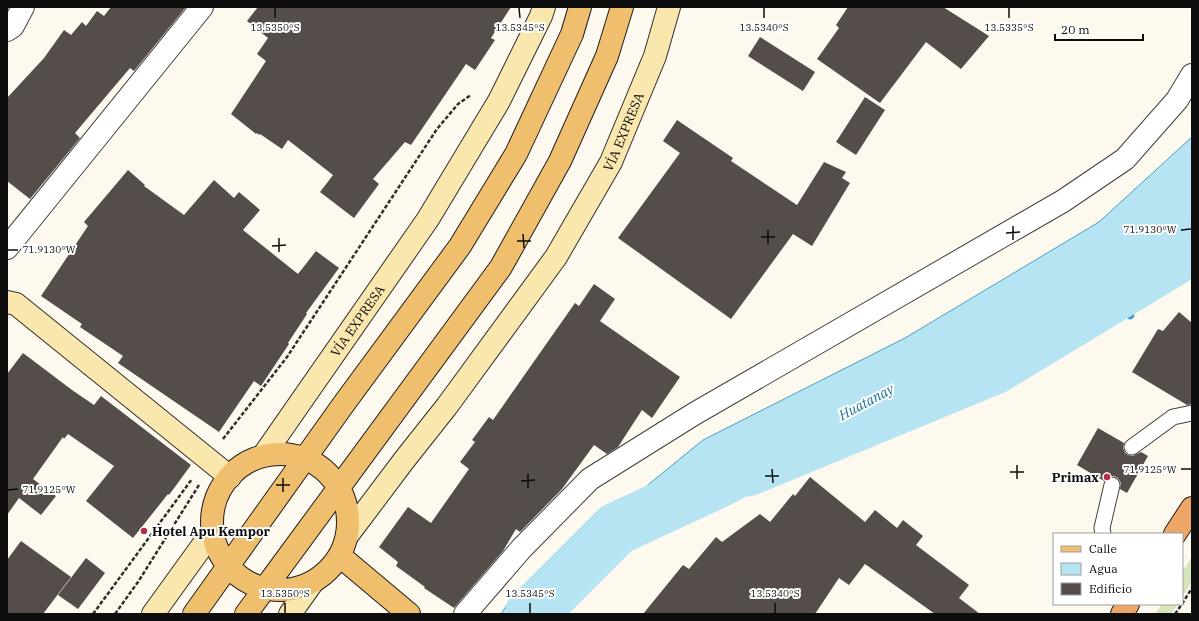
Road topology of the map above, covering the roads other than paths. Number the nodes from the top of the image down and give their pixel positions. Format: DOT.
graph roads {
  1 [pos="23,7"];
  2 [pos="202,7"];
  3 [pos="544,7"];
  4 [pos="580,7"];
  5 [pos="622,7"];
  6 [pos="669,7"];
  7 [pos="7,30"];
  8 [pos="1192,75"];
  9 [pos="7,248"];
  10 [pos="7,302"];
  11 [pos="1192,413"];
  12 [pos="1132,447"];
  13 [pos="263,456"];
  14 [pos="306,458"];
  15 [pos="230,477"];
  16 [pos="1112,485"];
  17 [pos="339,488"];
  18 [pos="1192,508"];
  19 [pos="213,531"];
  20 [pos="1103,533"];
  21 [pos="1176,533"];
  22 [pos="344,546"];
  23 [pos="228,566"];
  24 [pos="312,583"];
  25 [pos="264,590"];
  26 [pos="1127,605"];
  27 [pos="153,614"];
  28 [pos="194,614"];
  29 [pos="246,614"];
  30 [pos="290,614"];
  31 [pos="409,614"];
  32 [pos="466,614"];
  33 [pos="1122,614"];
  1 -- 7 [label="street"];
  2 -- 9 [label="street"];
  3 -- 13 [label="main road, VÍA EXPRESA"];
  4 -- 14 [label="main road"];
  5 -- 17 [label="main road"];
  6 -- 22 [label="main road, VÍA EXPRESA"];
  8 -- 32 [label="street"];
  10 -- 15 [label="main road"];
  11 -- 12 [label="lane"];
  13 -- 14 [label="main road"];
  13 -- 15 [label="main road"];
  14 -- 17 [label="main road"];
  14 -- 23 [label="main road"];
  15 -- 19 [label="main road"];
  16 -- 20 [label="lane"];
  17 -- 22 [label="main road"];
  17 -- 25 [label="main road"];
  18 -- 21 [label="highway"];
  19 -- 23 [label="main road"];
  19 -- 27 [label="main road"];
  22 -- 24 [label="main road, VÍA EXPRESA"];
  22 -- 31 [label="main road"];
  23 -- 25 [label="main road"];
  23 -- 28 [label="main road"];
  24 -- 25 [label="main road"];
  24 -- 30 [label="main road, VÍA EXPRESA"];
  25 -- 29 [label="main road"];
  26 -- 33 [label="highway"];
}
